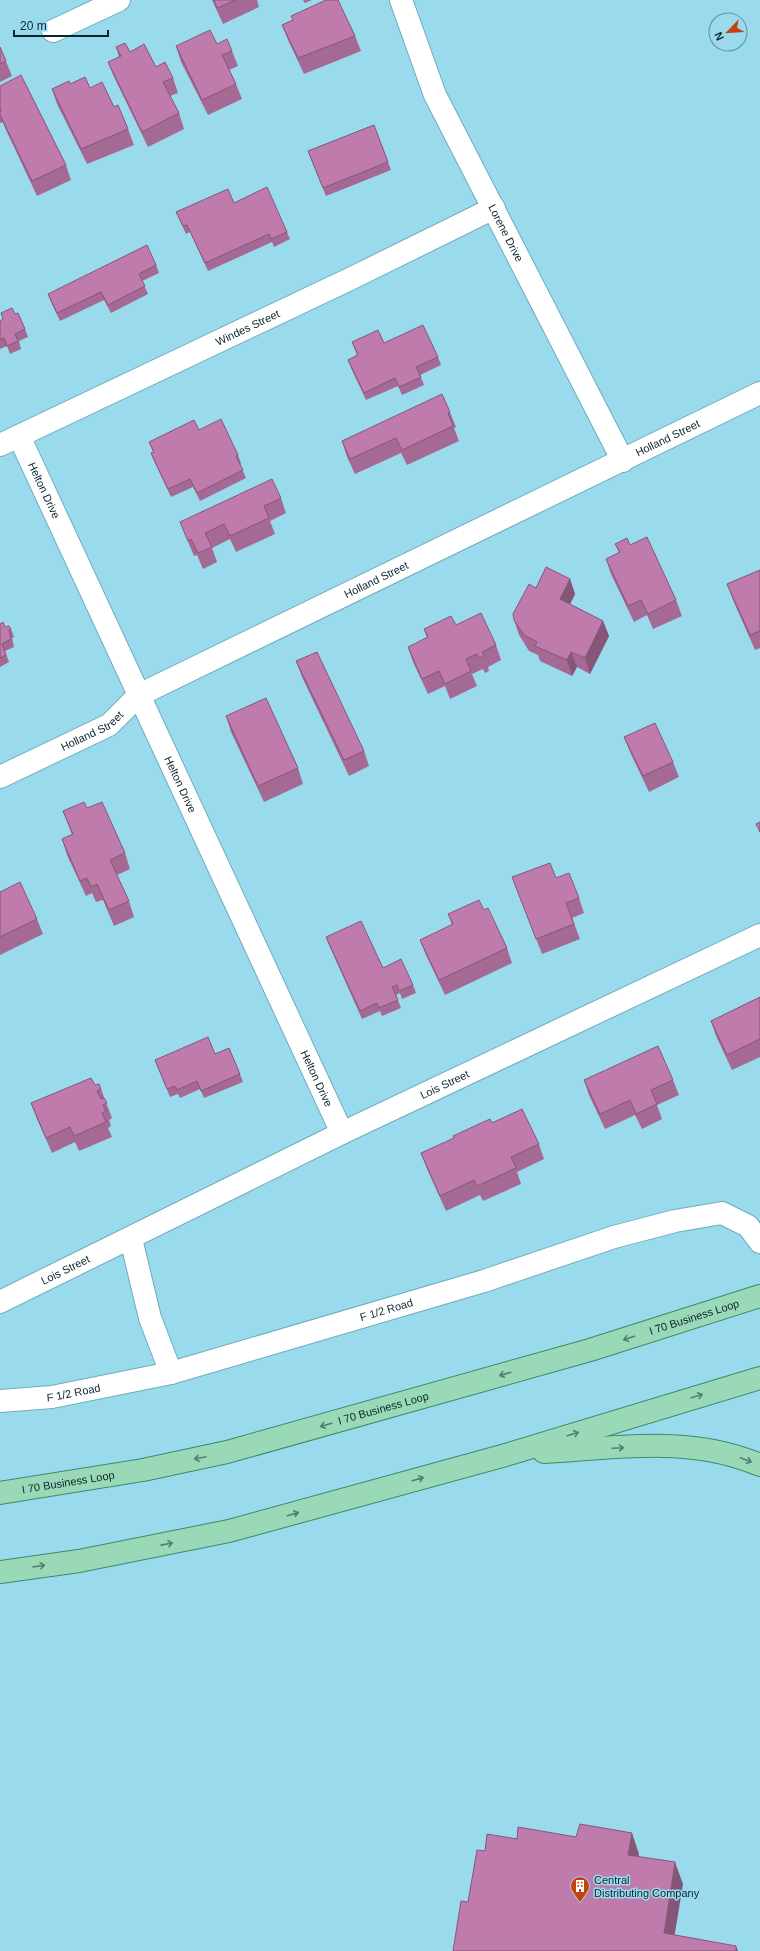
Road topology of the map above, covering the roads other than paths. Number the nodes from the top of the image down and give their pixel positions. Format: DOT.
graph roads {
  1 [pos="119,0"];
  2 [pos="401,0"];
  3 [pos="53,31"];
  4 [pos="494,208"];
  5 [pos="760,393"];
  6 [pos="10,441"];
  7 [pos="623,461"];
  8 [pos="139,695"];
  9 [pos="0,776"];
  10 [pos="760,934"];
  11 [pos="342,1132"];
  12 [pos="131,1239"];
  13 [pos="760,1242"];
  14 [pos="760,1296"];
  15 [pos="0,1302"];
  16 [pos="170,1373"];
  17 [pos="760,1378"];
  18 [pos="0,1401"];
  19 [pos="509,1454"];
  20 [pos="760,1466"];
  21 [pos="0,1493"];
  22 [pos="0,1572"];
  1 -- 3 [label="street"];
  2 -- 4 [label="street, Lorene Drive"];
  4 -- 6 [label="street, Windes Street"];
  4 -- 7 [label="street, Lorene Drive"];
  5 -- 7 [label="street, Holland Street"];
  6 -- 8 [label="street, Helton Drive"];
  7 -- 8 [label="street, Holland Street"];
  8 -- 9 [label="street, Holland Street"];
  8 -- 11 [label="street, Helton Drive"];
  10 -- 11 [label="street, Lois Street"];
  11 -- 12 [label="street, Lois Street"];
  12 -- 15 [label="street, Lois Street"];
  12 -- 16 [label="street"];
  13 -- 16 [label="street, F 1/2 Road"];
  14 -- 21 [label="main road, I 70 Business Loop, one-way"];
  16 -- 18 [label="street, F 1/2 Road"];
  19 -- 17 [label="main road, one-way"];
  19 -- 20 [label="main road, one-way"];
  22 -- 19 [label="main road, one-way"];
}
